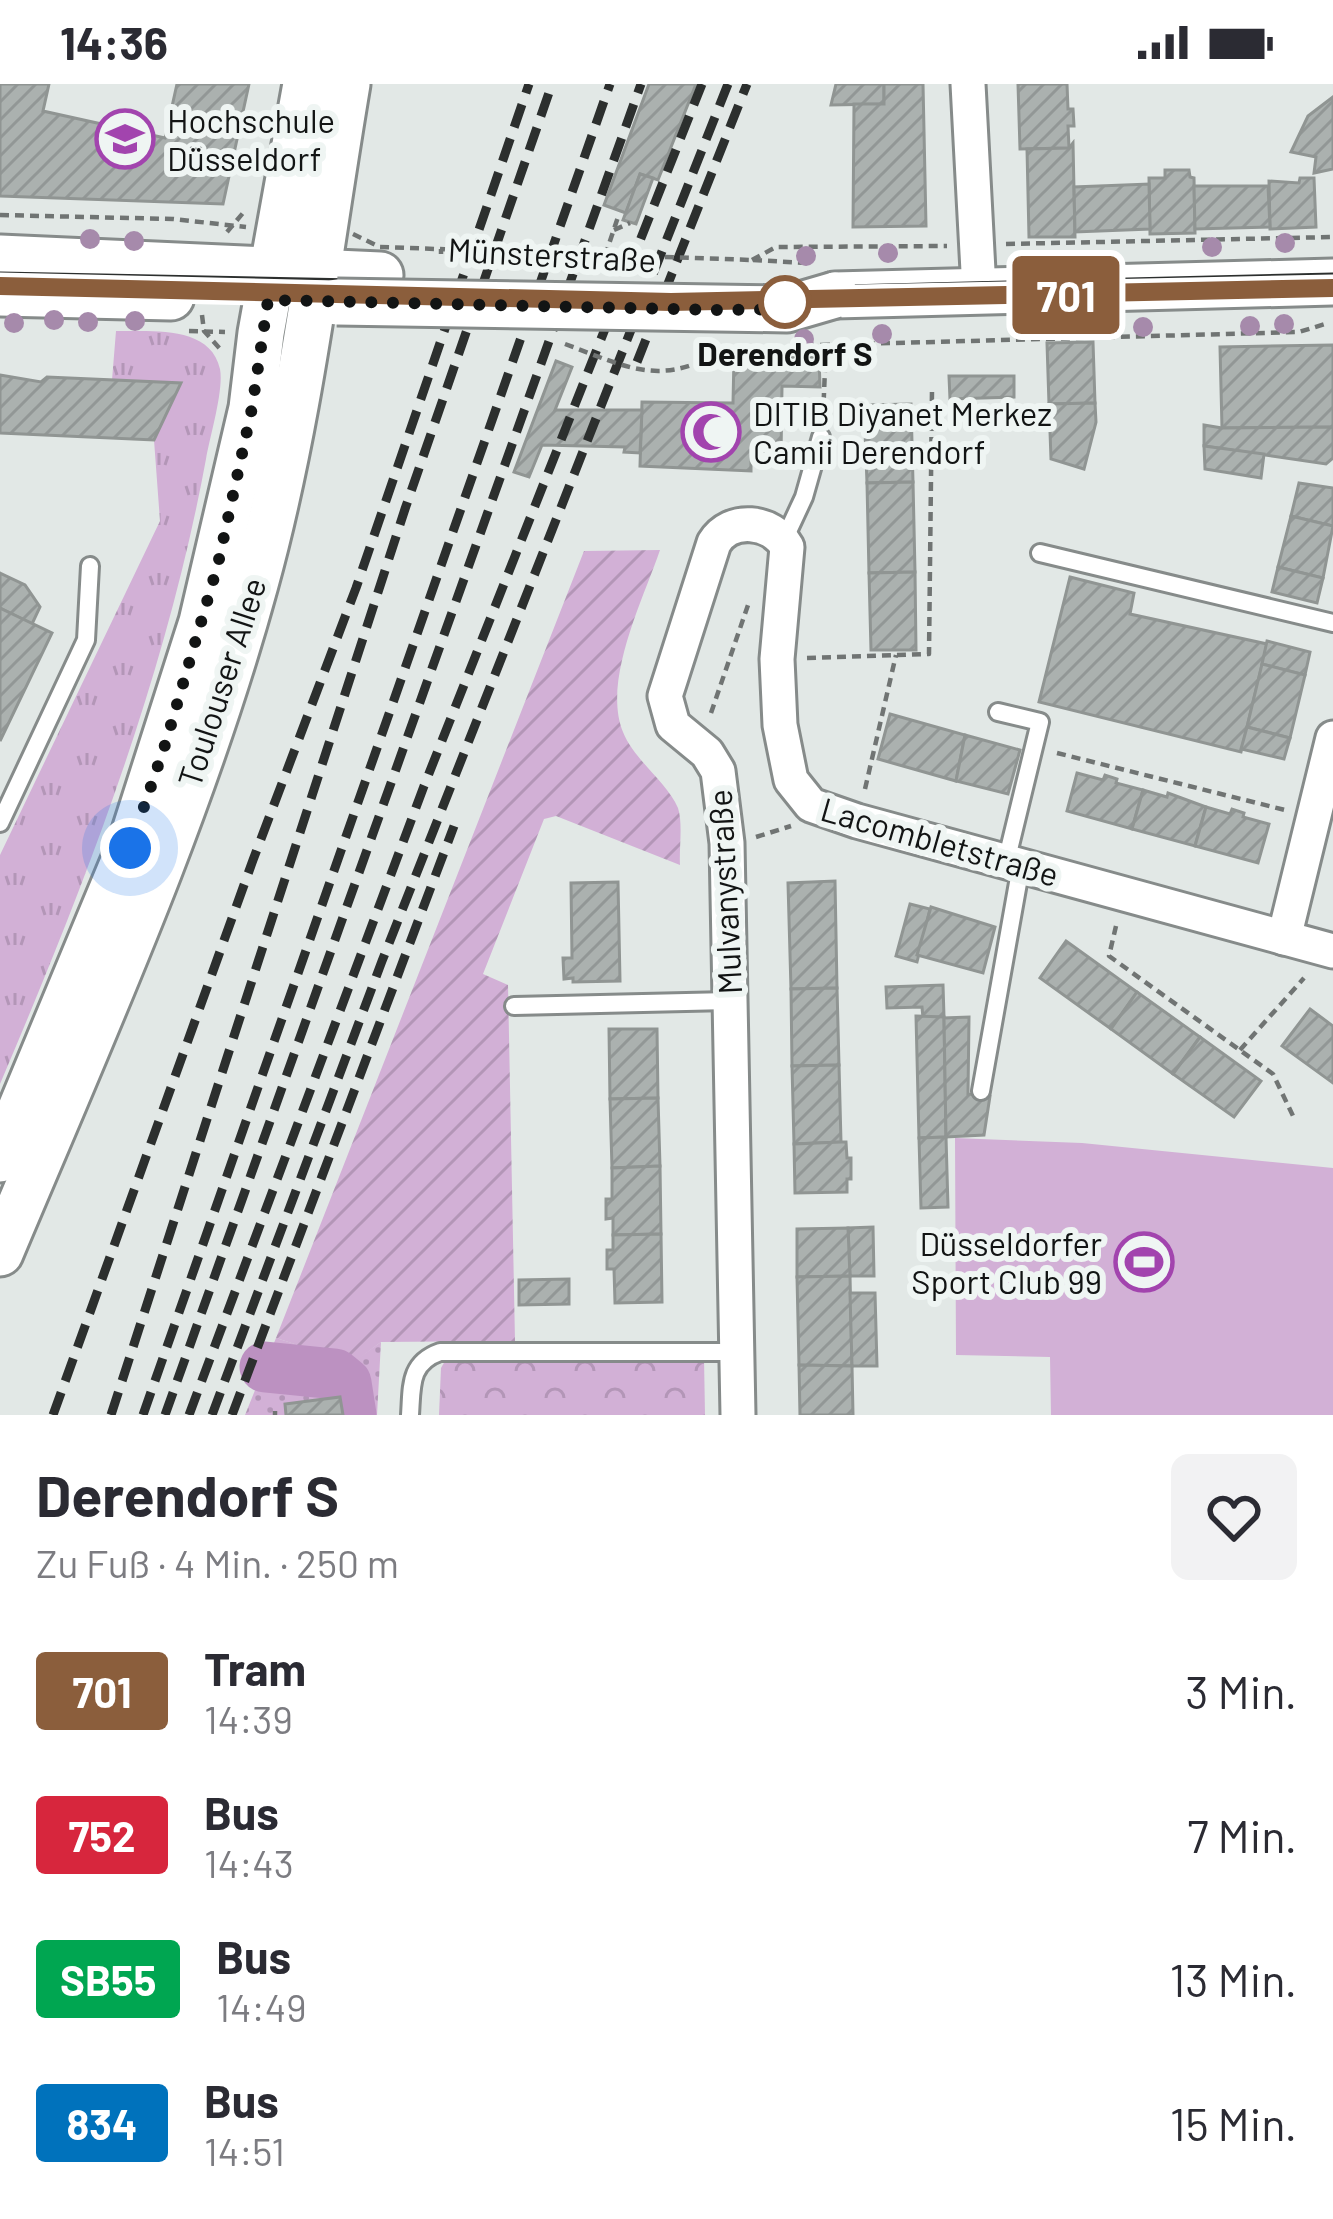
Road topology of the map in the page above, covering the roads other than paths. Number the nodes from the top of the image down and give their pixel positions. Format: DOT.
graph roads {
  1 [pos="306,84"];
  2 [pos="347,84"];
  3 [pos="968,84"];
  4 [pos="0,258"];
  5 [pos="333,277"];
  6 [pos="270,286"];
  7 [pos="979,290"];
  8 [pos="0,293"];
  9 [pos="1330,310"];
  10 [pos="820,436"];
  11 [pos="784,540"];
  12 [pos="1040,553"];
  13 [pos="90,566"];
  14 [pos="1333,622"];
  15 [pos="998,712"];
  16 [pos="1333,738"];
  17 [pos="0,823"];
  18 [pos="1013,864"];
  19 [pos="1284,938"];
  20 [pos="1331,950"];
  21 [pos="729,1001"];
  22 [pos="514,1006"];
  23 [pos="981,1090"];
  24 [pos="0,1159"];
  25 [pos="0,1253"];
  26 [pos="737,1352"];
  27 [pos="410,1415"];
  28 [pos="738,1415"];
  1 -- 6 [label="main road, Toulouser Allee"];
  2 -- 5 [label="main road, Toulouser Allee"];
  3 -- 7 [label="street"];
  4 -- 6 [label="main road, Münsterstraße"];
  5 -- 6 [label="main road, Münsterstraße"];
  5 -- 7 [label="main road, Münsterstraße, bridge"];
  5 -- 25 [label="main road, Toulouser Allee"];
  6 -- 8 [label="main road, Münsterstraße"];
  6 -- 24 [label="main road, Toulouser Allee"];
  7 -- 9 [label="main road, Münsterstraße"];
  10 -- 11 [label="lane"];
  11 -- 18 [label="street, Lacombletstraße"];
  11 -- 21 [label="street, Mulvanystraße"];
  12 -- 14 [label="lane"];
  13 -- 17 [label="lane"];
  15 -- 18 [label="lane"];
  16 -- 19 [label="street"];
  18 -- 19 [label="street, Lacombletstraße"];
  18 -- 23 [label="lane"];
  19 -- 20 [label="street, Lacombletstraße"];
  21 -- 22 [label="lane"];
  21 -- 26 [label="street, Mulvanystraße"];
  26 -- 27 [label="lane"];
  26 -- 28 [label="street, Mulvanystraße"];
}
